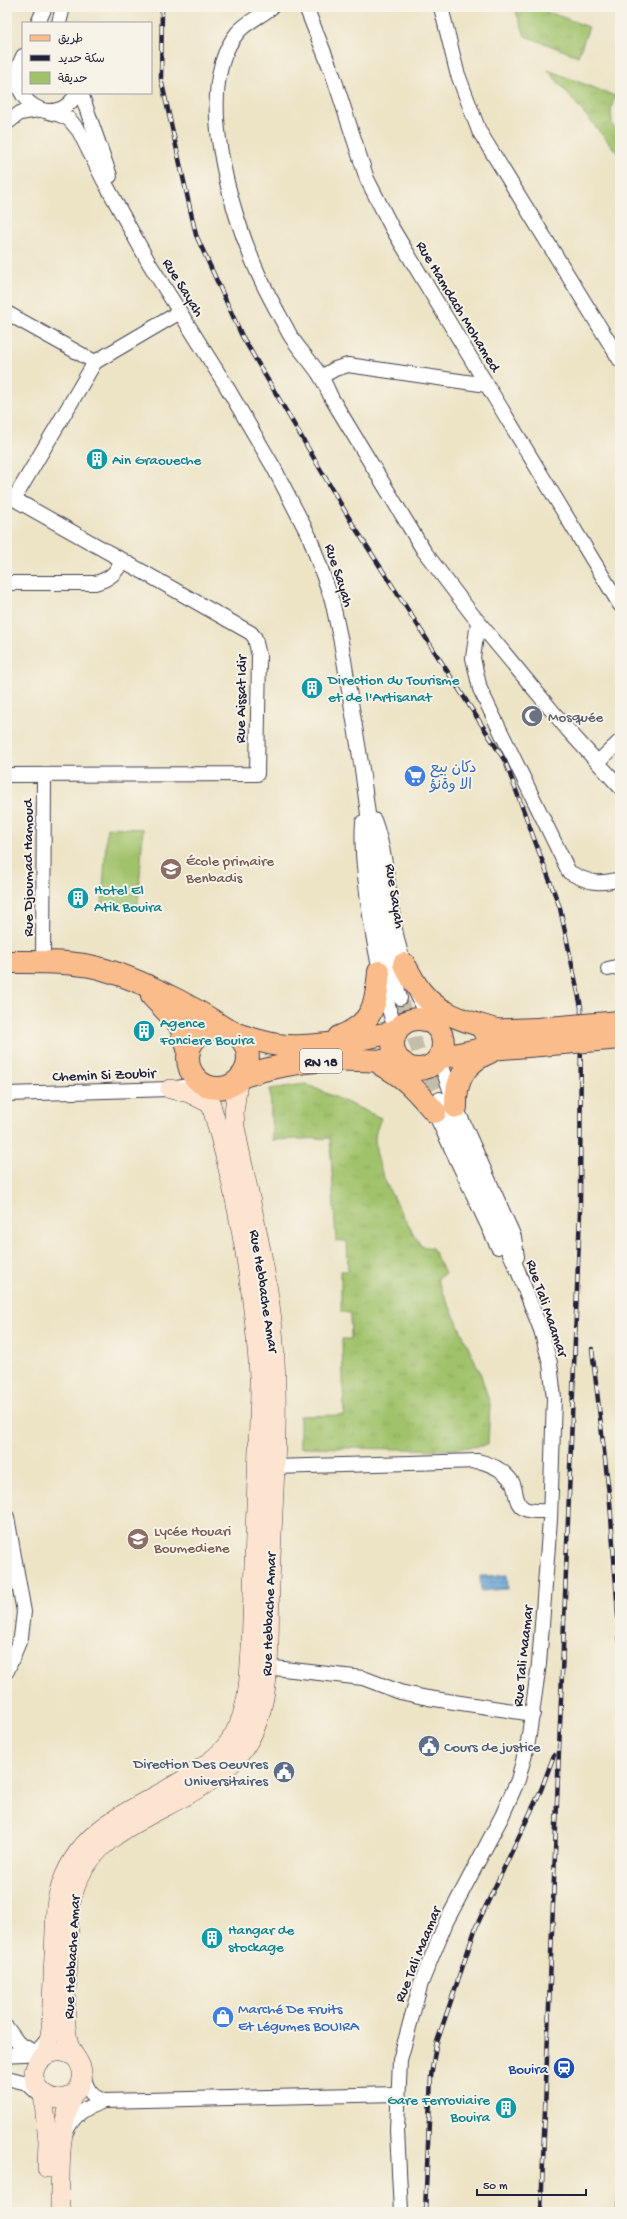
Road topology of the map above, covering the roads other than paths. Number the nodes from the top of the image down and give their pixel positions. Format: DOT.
graph roads {
  1 [pos="45,7"];
  2 [pos="63,7"];
  3 [pos="272,7"];
  4 [pos="306,7"];
  5 [pos="441,7"];
  6 [pos="38,22"];
  7 [pos="59,22"];
  8 [pos="20,60"];
  9 [pos="7,86"];
  10 [pos="76,94"];
  11 [pos="81,94"];
  12 [pos="42,110"];
  13 [pos="7,123"];
  14 [pos="120,207"];
  15 [pos="180,312"];
  16 [pos="7,313"];
  17 [pos="620,360"];
  18 [pos="95,362"];
  19 [pos="321,377"];
  20 [pos="487,385"];
  21 [pos="11,497"];
  22 [pos="122,560"];
  23 [pos="7,583"];
  24 [pos="620,605"];
  25 [pos="478,622"];
  26 [pos="620,741"];
  27 [pos="598,762"];
  28 [pos="7,775"];
  29 [pos="44,775"];
  30 [pos="620,787"];
  31 [pos="365,793"];
  32 [pos="620,879"];
  33 [pos="7,962"];
  34 [pos="43,962"];
  35 [pos="404,964"];
  36 [pos="379,972"];
  37 [pos="129,978"];
  38 [pos="400,998"];
  39 [pos="620,1022"];
  40 [pos="437,1028"];
  41 [pos="229,1031"];
  42 [pos="396,1032"];
  43 [pos="538,1037"];
  44 [pos="620,1038"];
  45 [pos="498,1040"];
  46 [pos="331,1043"];
  47 [pos="189,1051"];
  48 [pos="439,1058"];
  49 [pos="363,1059"];
  50 [pos="403,1063"];
  51 [pos="239,1079"];
  52 [pos="170,1089"];
  53 [pos="206,1091"];
  54 [pos="7,1094"];
  55 [pos="444,1106"];
  56 [pos="518,1271"];
  57 [pos="274,1467"];
  58 [pos="550,1511"];
  59 [pos="7,1517"];
  60 [pos="266,1667"];
  61 [pos="7,1671"];
  62 [pos="533,1714"];
  63 [pos="7,2028"];
  64 [pos="42,2054"];
  65 [pos="7,2055"];
  66 [pos="80,2066"];
  67 [pos="26,2086"];
  68 [pos="73,2094"];
  69 [pos="398,2094"];
  70 [pos="104,2101"];
  71 [pos="61,2142"];
  72 [pos="47,2212"];
  73 [pos="60,2212"];
  74 [pos="401,2212"];
  1 -- 6 [label="street"];
  2 -- 7 [label="street"];
  3 -- 19 [label="street"];
  4 -- 20 [label="street, Rue Hamdach Mohamed"];
  5 -- 17 [label="street"];
  8 -- 9 [label="street"];
  8 -- 12 [label="street"];
  10 -- 12 [label="street"];
  11 -- 14 [label="street, Rue Sayah"];
  12 -- 13 [label="street"];
  12 -- 14 [label="street, Rue Sayah"];
  14 -- 15 [label="street, Rue Sayah"];
  15 -- 18 [label="street"];
  15 -- 31 [label="street, Rue Sayah"];
  16 -- 18 [label="street"];
  18 -- 21 [label="street"];
  19 -- 20 [label="street"];
  19 -- 25 [label="street"];
  20 -- 24 [label="street, Rue Hamdach Mohamed"];
  21 -- 22 [label="street, Rue Aissat Idir"];
  22 -- 23 [label="street"];
  22 -- 29 [label="street, Rue Aissat Idir"];
  25 -- 27 [label="street"];
  25 -- 32 [label="street"];
  26 -- 27 [label="street"];
  27 -- 30 [label="street"];
  28 -- 29 [label="street, Rue Aissat Idir"];
  29 -- 34 [label="street, Rue Djoumad Hamoud"];
  31 -- 35 [label="street"];
  31 -- 36 [label="street"];
  31 -- 38 [label="street, Rue Sayah"];
  33 -- 34 [label="main road, RN 18"];
  34 -- 37 [label="main road, RN 18"];
  35 -- 40 [label="street"];
  35 -- 45 [label="main road"];
  36 -- 42 [label="street"];
  36 -- 46 [label="main road"];
  37 -- 41 [label="main road, RN 18"];
  37 -- 47 [label="main road, RN 18"];
  39 -- 43 [label="main road, bridge"];
  40 -- 42 [label="main road"];
  40 -- 45 [label="main road"];
  40 -- 48 [label="main road"];
  41 -- 46 [label="main road, RN 18"];
  41 -- 47 [label="main road"];
  41 -- 51 [label="main road"];
  42 -- 46 [label="main road"];
  42 -- 50 [label="main road"];
  43 -- 44 [label="main road, bridge"];
  43 -- 45 [label="main road"];
  45 -- 48 [label="main road"];
  45 -- 55 [label="main road"];
  47 -- 53 [label="main road"];
  48 -- 50 [label="main road"];
  48 -- 55 [label="street"];
  49 -- 50 [label="main road, RN 18"];
  49 -- 51 [label="main road, RN 18"];
  49 -- 55 [label="main road"];
  50 -- 55 [label="street"];
  51 -- 53 [label="main road"];
  51 -- 57 [label="main road, Rue Hebbache Amar"];
  52 -- 53 [label="main road"];
  52 -- 54 [label="street, Chemin Si Zoubir"];
  53 -- 64 [label="main road, Rue Hebbache Amar"];
  55 -- 56 [label="street"];
  55 -- 56 [label="street"];
  56 -- 58 [label="street, Rue Tali Maamar"];
  57 -- 58 [label="street"];
  57 -- 60 [label="main road, Rue Hebbache Amar"];
  58 -- 62 [label="street, Rue Tali Maamar"];
  59 -- 61 [label="street"];
  60 -- 62 [label="street"];
  60 -- 66 [label="main road, Rue Hebbache Amar"];
  62 -- 69 [label="street, Rue Tali Maamar"];
  63 -- 64 [label="street"];
  64 -- 65 [label="street"];
  64 -- 66 [label="main road"];
  64 -- 67 [label="main road"];
  66 -- 68 [label="main road"];
  66 -- 70 [label="street"];
  67 -- 68 [label="main road"];
  67 -- 72 [label="main road"];
  68 -- 71 [label="main road"];
  69 -- 70 [label="street"];
  69 -- 74 [label="street, Rue Tali Maamar"];
  70 -- 71 [label="street"];
  71 -- 73 [label="main road"];
}
